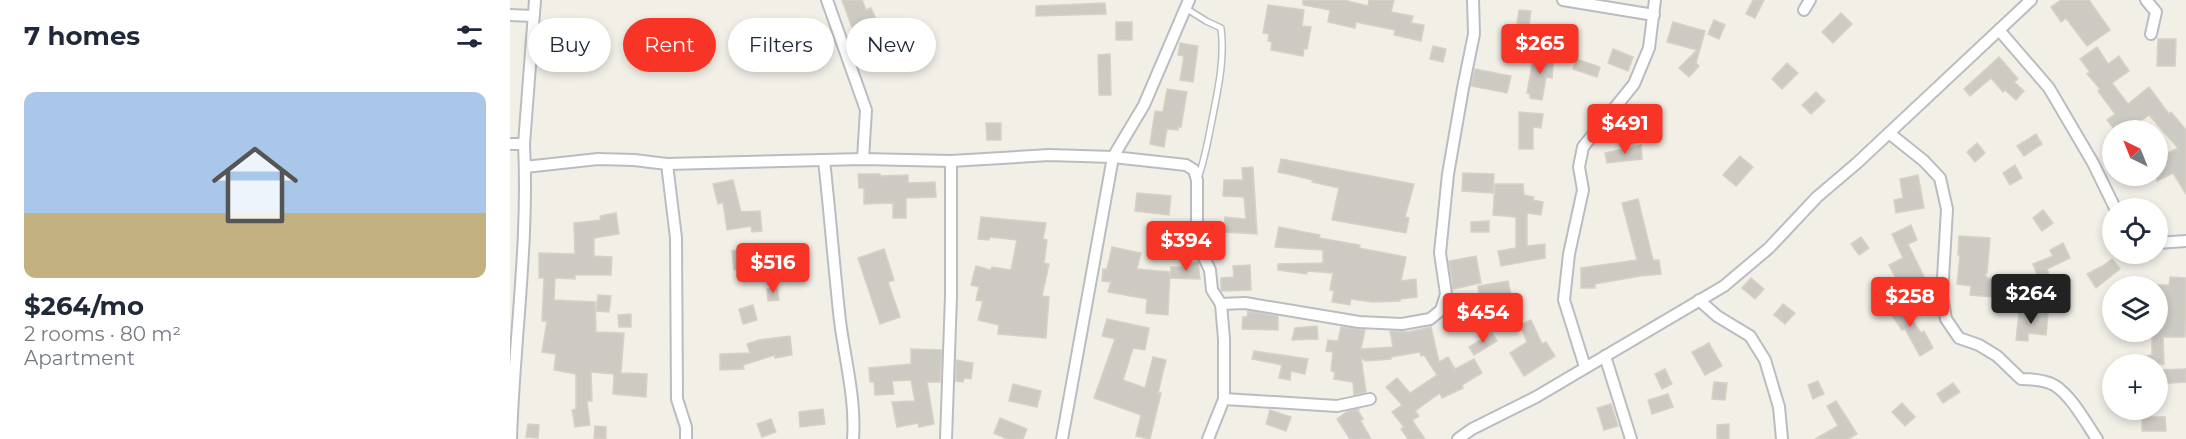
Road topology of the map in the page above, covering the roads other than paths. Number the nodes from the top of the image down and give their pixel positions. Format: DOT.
graph roads {
  1 [pos="534,0"];
  2 [pos="828,0"];
  3 [pos="1473,0"];
  4 [pos="1566,0"];
  5 [pos="1655,0"];
  6 [pos="1810,0"];
  7 [pos="2031,0"];
  8 [pos="2146,0"];
  9 [pos="1188,4"];
  10 [pos="1804,10"];
  11 [pos="510,15"];
  12 [pos="1654,15"];
  13 [pos="533,16"];
  14 [pos="1999,30"];
  15 [pos="2151,34"];
  16 [pos="1889,133"];
  17 [pos="510,144"];
  18 [pos="524,144"];
  19 [pos="1113,157"];
  20 [pos="863,159"];
  21 [pos="824,160"];
  22 [pos="951,161"];
  23 [pos="667,164"];
  24 [pos="525,167"];
  25 [pos="1197,180"];
  26 [pos="2110,198"];
  27 [pos="2186,240"];
  28 [pos="2168,242"];
  29 [pos="515,290"];
  30 [pos="1700,300"];
  31 [pos="1221,304"];
  32 [pos="1605,356"];
  33 [pos="1586,368"];
  34 [pos="1224,399"];
  35 [pos="1370,399"];
  36 [pos="511,409"];
  37 [pos="511,439"];
  38 [pos="686,439"];
  39 [pos="853,439"];
  40 [pos="946,439"];
  41 [pos="1062,439"];
  42 [pos="1208,439"];
  43 [pos="1458,439"];
  44 [pos="1631,439"];
  45 [pos="1782,439"];
  46 [pos="2097,439"];
  1 -- 13 [label="street"];
  2 -- 20 [label="street"];
  3 -- 31 [label="street"];
  4 -- 12 [label="street"];
  5 -- 12 [label="street"];
  6 -- 10 [label="street"];
  7 -- 14 [label="street"];
  8 -- 15 [label="street"];
  9 -- 19 [label="street"];
  9 -- 25 [label="lane"];
  11 -- 13 [label="street"];
  12 -- 33 [label="street"];
  13 -- 18 [label="street"];
  14 -- 16 [label="street"];
  14 -- 26 [label="street"];
  16 -- 30 [label="street"];
  16 -- 46 [label="street"];
  17 -- 18 [label="street"];
  18 -- 24 [label="street"];
  19 -- 22 [label="street"];
  19 -- 25 [label="street"];
  19 -- 41 [label="street"];
  20 -- 21 [label="street"];
  20 -- 22 [label="street"];
  21 -- 23 [label="street"];
  21 -- 39 [label="street"];
  22 -- 40 [label="street"];
  23 -- 24 [label="street"];
  23 -- 38 [label="street"];
  24 -- 29 [label="street"];
  25 -- 31 [label="street"];
  27 -- 28 [label="street"];
  29 -- 36 [label="street"];
  30 -- 32 [label="street"];
  30 -- 45 [label="street"];
  31 -- 34 [label="street"];
  32 -- 33 [label="street"];
  32 -- 44 [label="street"];
  33 -- 43 [label="street"];
  34 -- 35 [label="street"];
  34 -- 42 [label="street"];
  36 -- 37 [label="street"];
}
